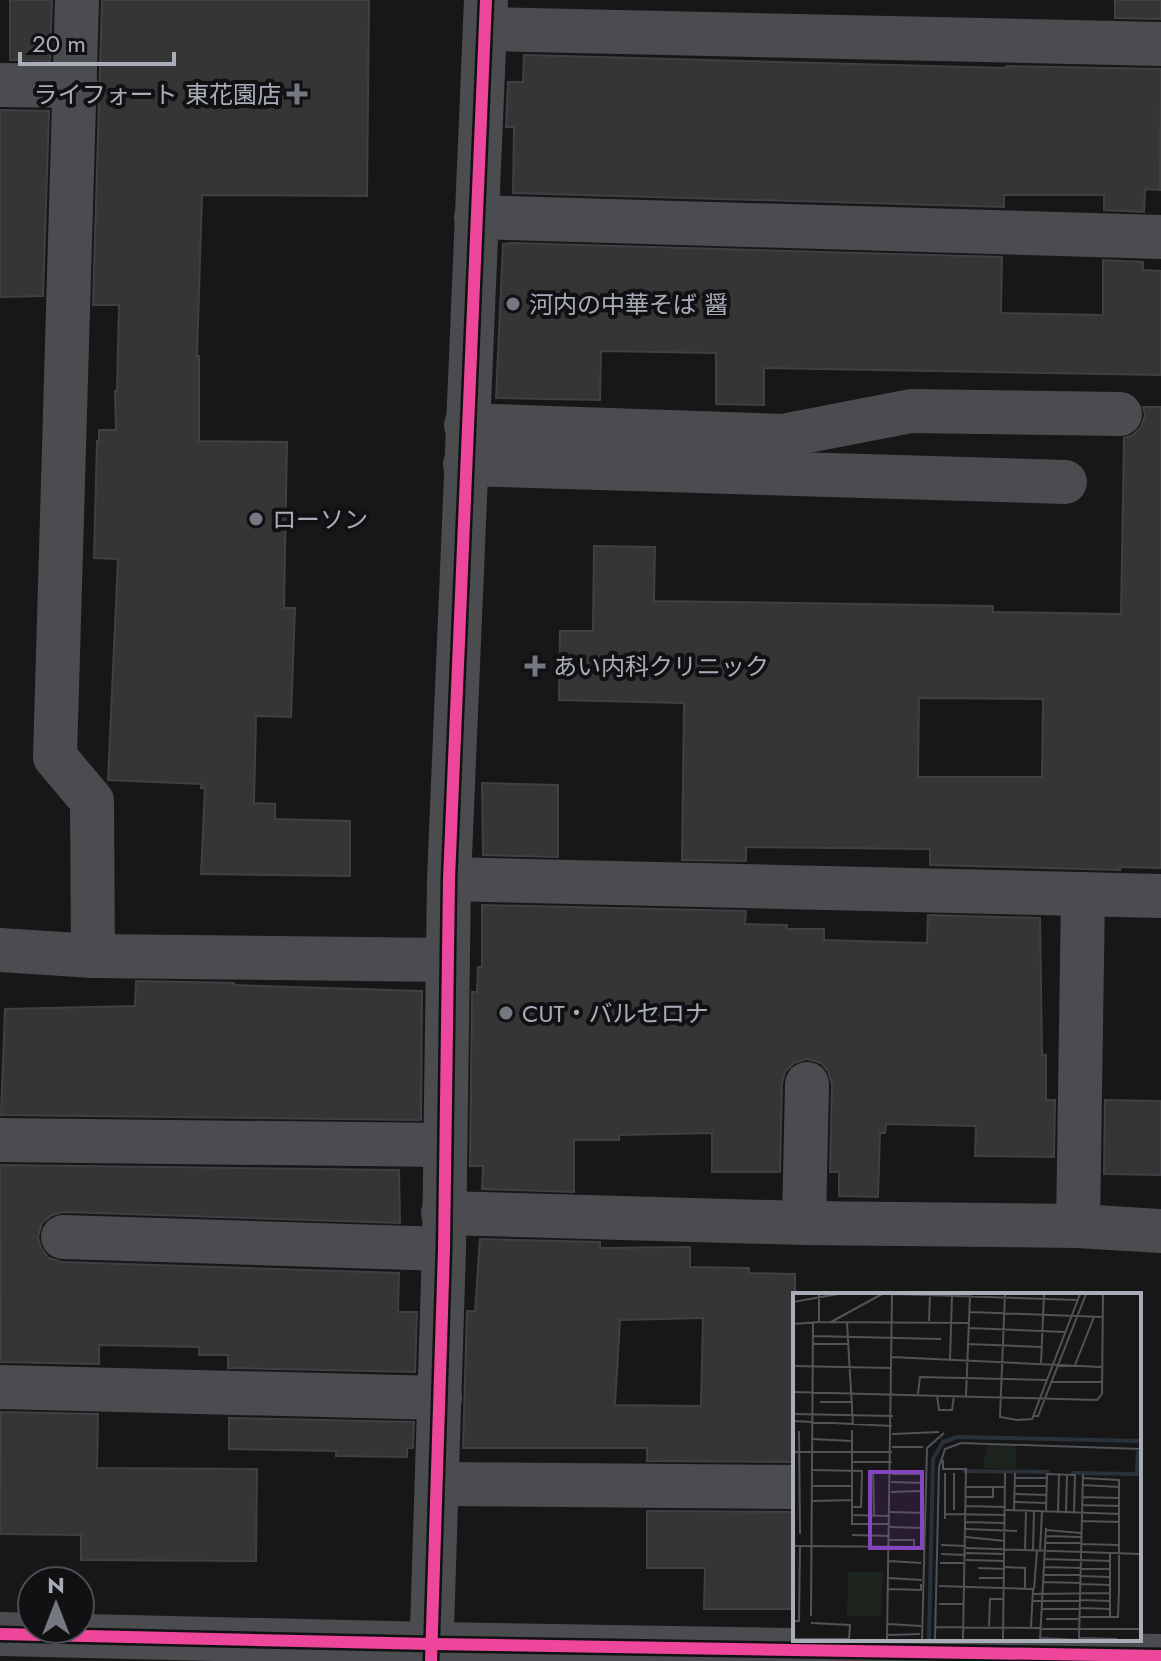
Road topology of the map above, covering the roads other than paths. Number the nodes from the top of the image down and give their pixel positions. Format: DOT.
graph roads {
  1 [pos="77,0"];
  2 [pos="485,14"];
  3 [pos="1161,44"];
  4 [pos="0,85"];
  5 [pos="76,86"];
  6 [pos="476,217"];
  7 [pos="1161,237"];
  8 [pos="1120,414"];
  9 [pos="466,444"];
  10 [pos="1065,482"];
  11 [pos="449,879"];
  12 [pos="1083,894"];
  13 [pos="1161,896"];
  14 [pos="0,950"];
  15 [pos="93,956"];
  16 [pos="448,960"];
  17 [pos="807,1084"];
  18 [pos="0,1140"];
  19 [pos="444,1145"];
  20 [pos="804,1223"];
  21 [pos="1078,1226"];
  22 [pos="443,1231"];
  23 [pos="1161,1231"];
  24 [pos="63,1237"];
  25 [pos="0,1387"];
  26 [pos="440,1398"];
  27 [pos="437,1484"];
  28 [pos="793,1487"];
  29 [pos="0,1634"];
  30 [pos="976,1646"];
  31 [pos="432,1653"];
  32 [pos="626,1654"];
  33 [pos="851,1656"];
  34 [pos="1161,1656"];
  1 -- 5 [label="street"];
  2 -- 3 [label="street"];
  2 -- 6 [label="street"];
  4 -- 5 [label="street"];
  5 -- 15 [label="street"];
  6 -- 7 [label="street"];
  6 -- 9 [label="street"];
  8 -- 9 [label="street"];
  9 -- 10 [label="street"];
  9 -- 11 [label="street"];
  11 -- 12 [label="street"];
  11 -- 16 [label="street"];
  12 -- 13 [label="street"];
  12 -- 21 [label="street"];
  14 -- 15 [label="street"];
  15 -- 16 [label="street"];
  16 -- 19 [label="street"];
  17 -- 20 [label="street"];
  18 -- 19 [label="street"];
  19 -- 22 [label="street"];
  20 -- 21 [label="street"];
  20 -- 22 [label="street"];
  21 -- 23 [label="street"];
  22 -- 24 [label="street"];
  22 -- 26 [label="street"];
  25 -- 26 [label="street"];
  26 -- 27 [label="street"];
  27 -- 28 [label="street"];
  27 -- 31 [label="street"];
  29 -- 31 [label="street"];
  30 -- 33 [label="street"];
  30 -- 34 [label="street"];
  31 -- 32 [label="street"];
  32 -- 33 [label="street"];
}
